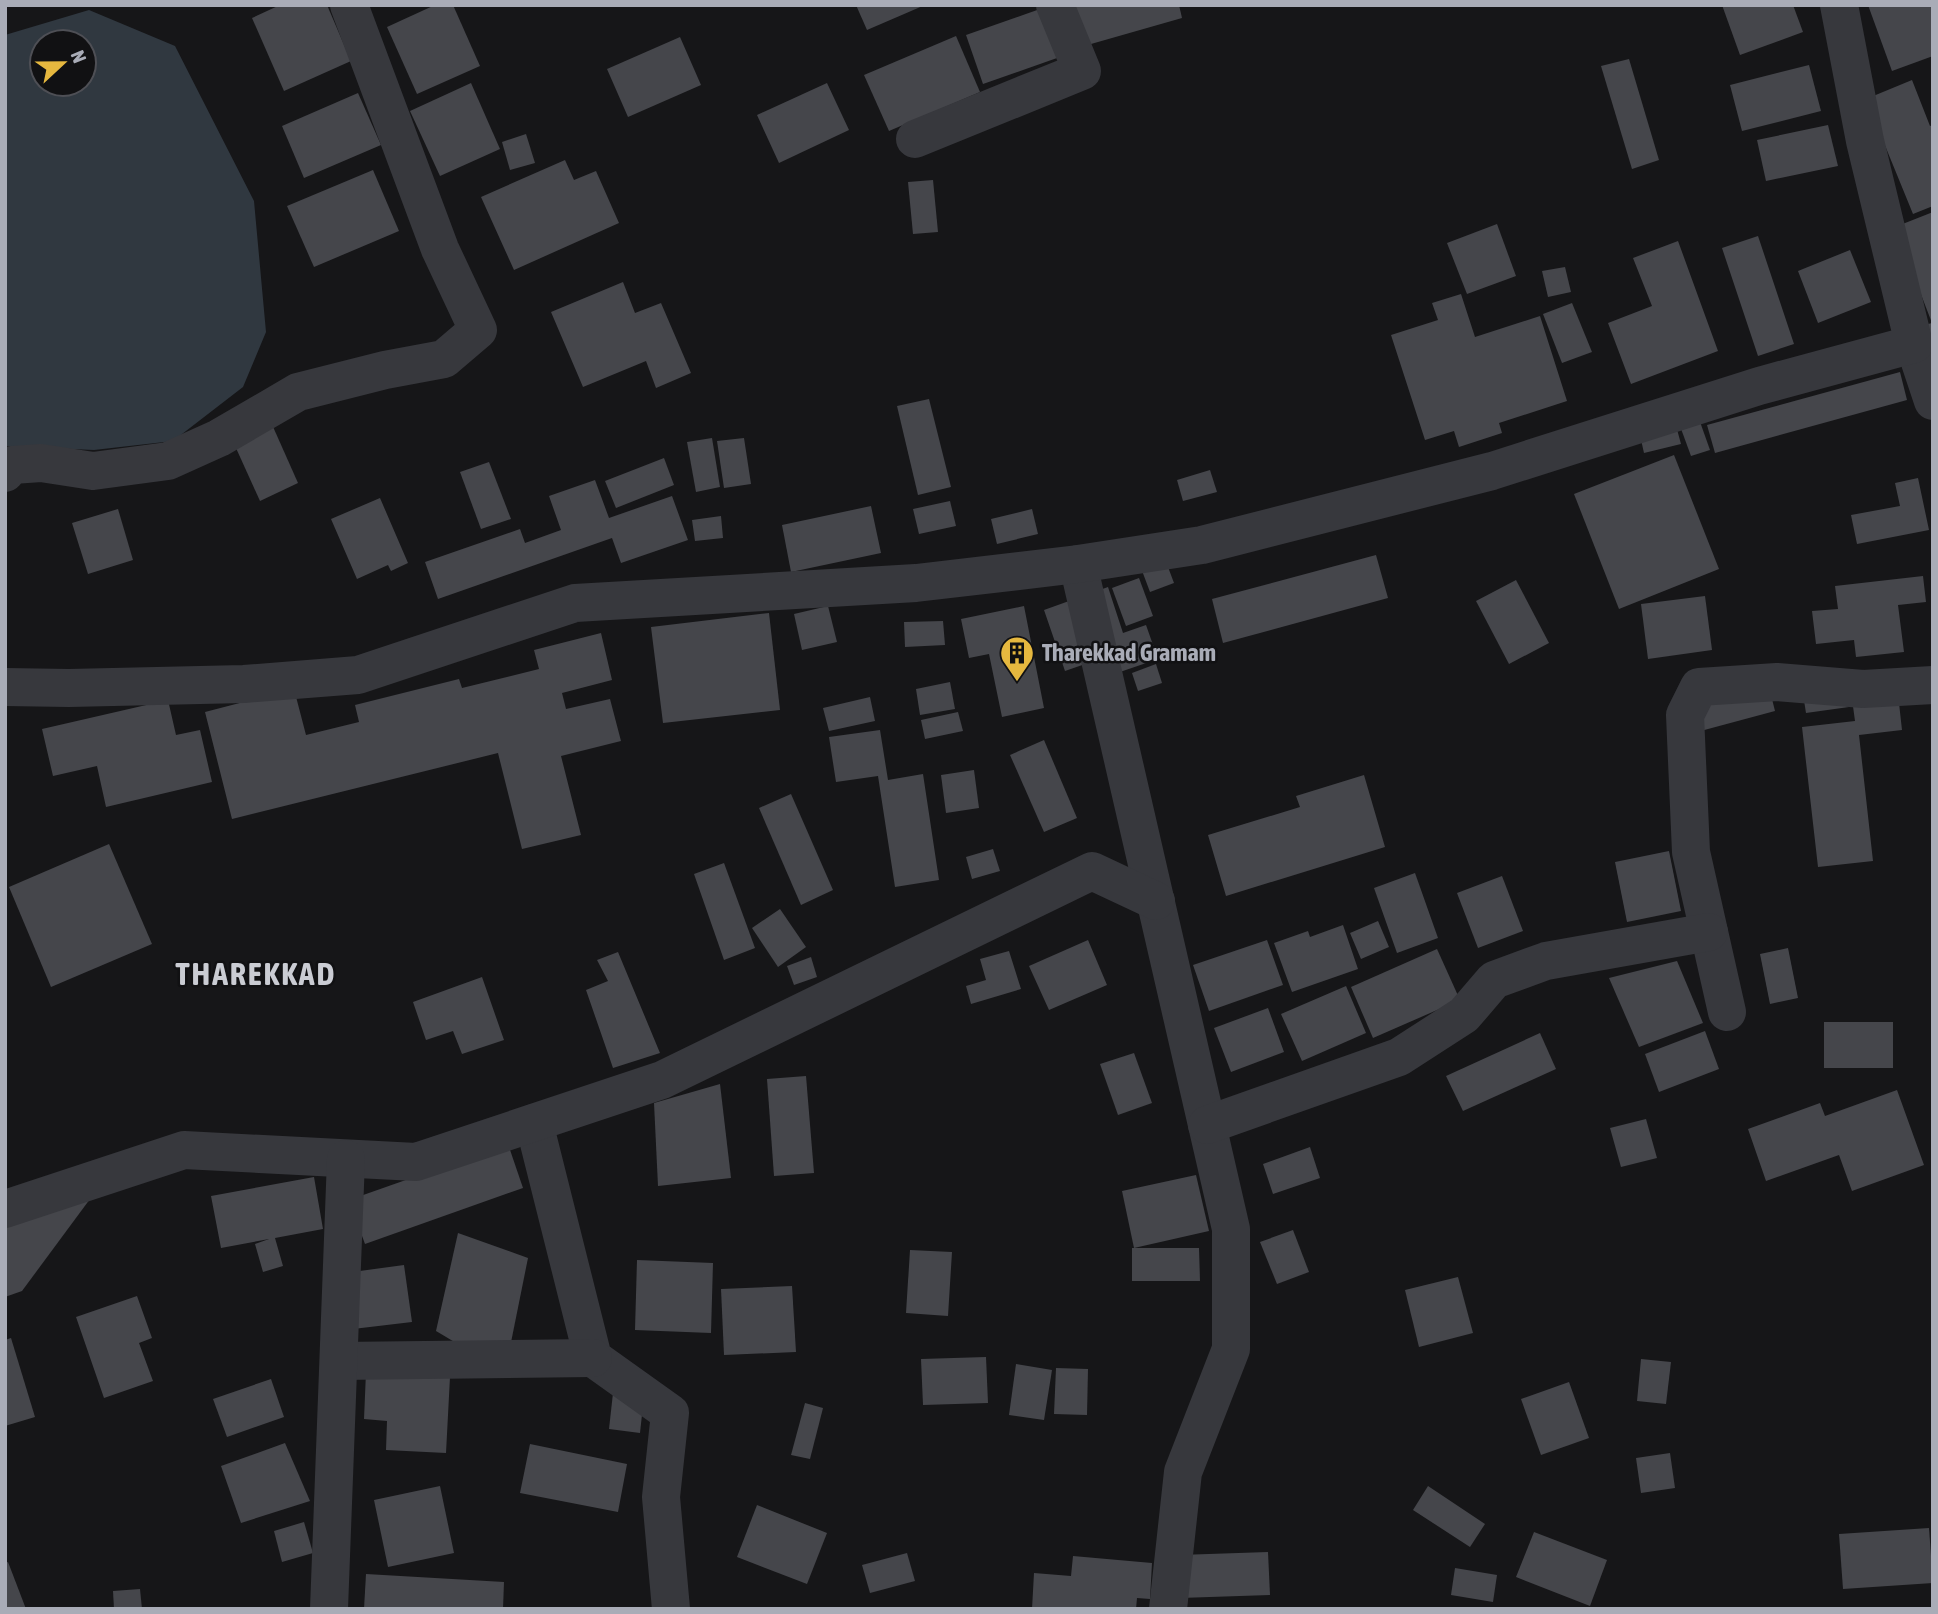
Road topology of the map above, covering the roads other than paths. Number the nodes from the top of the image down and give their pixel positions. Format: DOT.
graph roads {
  1 [pos="349,5"];
  2 [pos="1055,5"];
  3 [pos="1839,5"];
  4 [pos="915,139"];
  5 [pos="1914,344"];
  6 [pos="1933,401"];
  7 [pos="5,473"];
  8 [pos="1078,564"];
  9 [pos="1933,685"];
  10 [pos="5,687"];
  11 [pos="1156,901"];
  12 [pos="1709,932"];
  13 [pos="1727,1012"];
  14 [pos="534,1122"];
  15 [pos="1207,1125"];
  16 [pos="346,1158"];
  17 [pos="5,1209"];
  18 [pos="593,1358"];
  19 [pos="339,1361"];
  20 [pos="330,1609"];
  21 [pos="671,1609"];
  22 [pos="1168,1609"];
  1 -- 7 [label="street"];
  2 -- 4 [label="street"];
  3 -- 5 [label="street"];
  5 -- 6 [label="street"];
  5 -- 8 [label="street"];
  8 -- 10 [label="street"];
  8 -- 11 [label="street"];
  9 -- 12 [label="street"];
  11 -- 14 [label="street"];
  11 -- 15 [label="street"];
  12 -- 13 [label="street"];
  12 -- 15 [label="street"];
  14 -- 16 [label="street"];
  14 -- 18 [label="street"];
  15 -- 22 [label="street"];
  16 -- 17 [label="street"];
  16 -- 19 [label="street"];
  18 -- 19 [label="street"];
  18 -- 21 [label="street"];
  19 -- 20 [label="street"];
}
